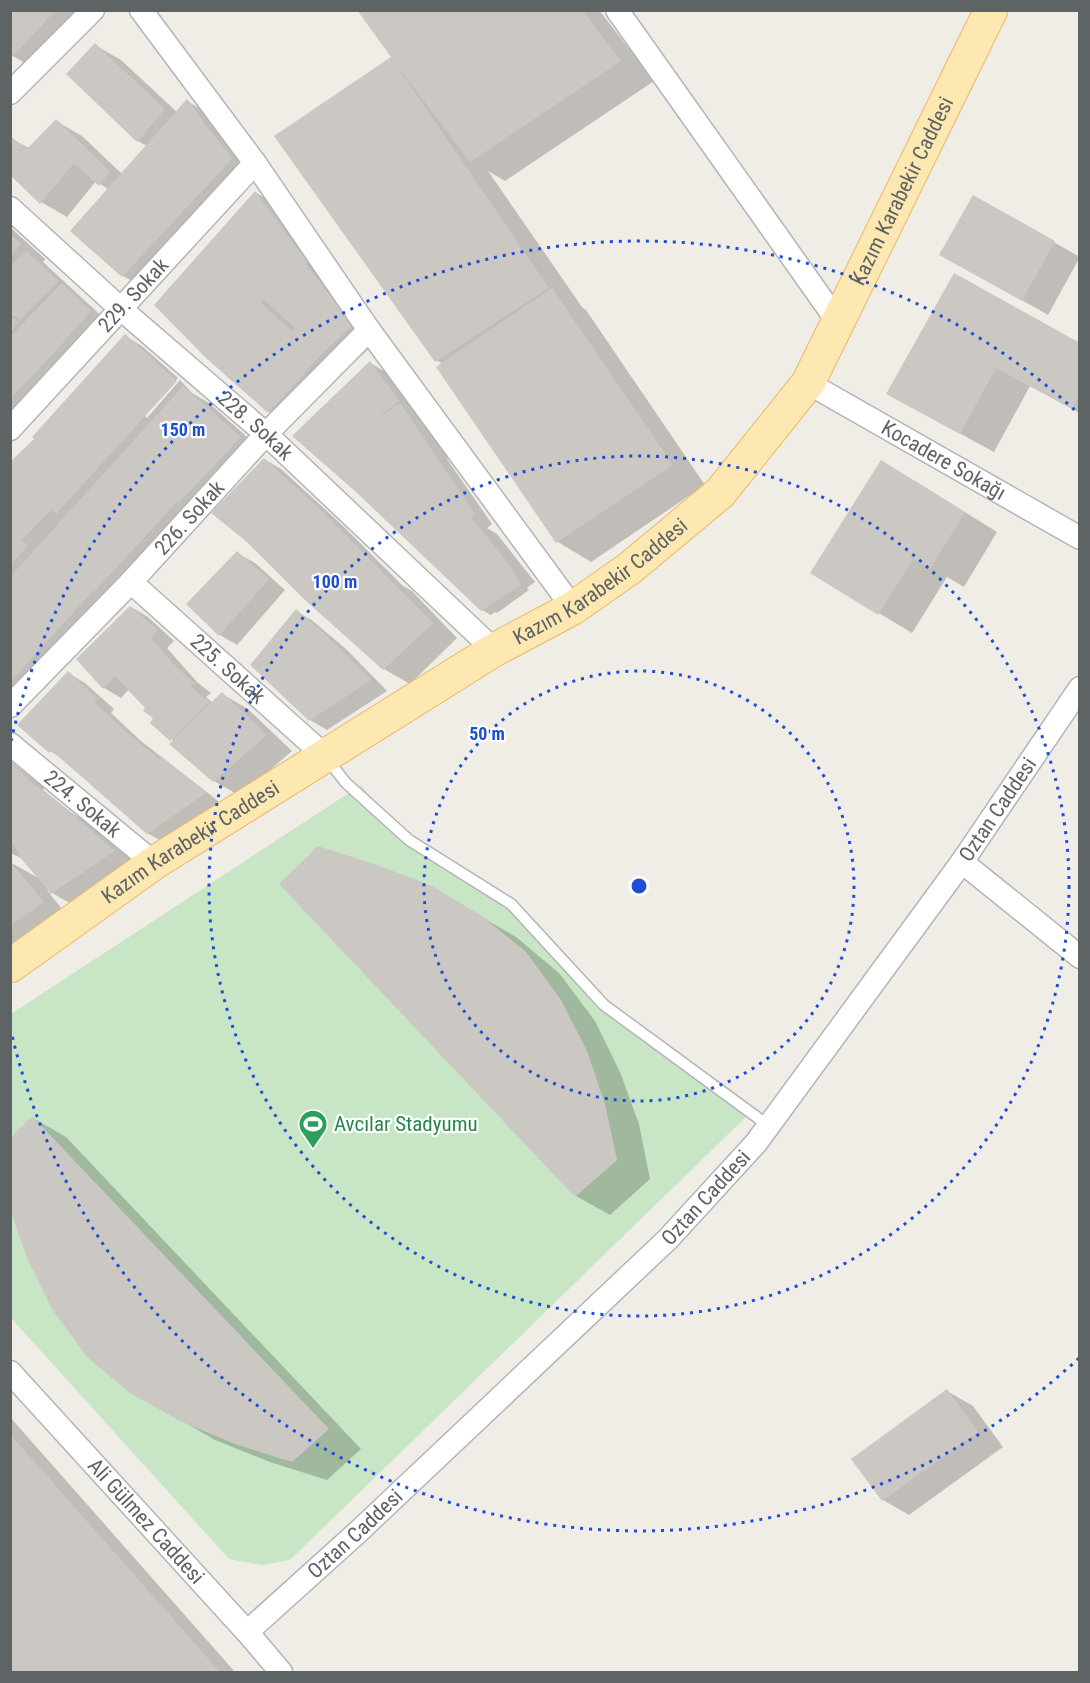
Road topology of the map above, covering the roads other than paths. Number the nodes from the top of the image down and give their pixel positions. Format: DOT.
graph roads {
  1 [pos="93,10"];
  2 [pos="141,10"];
  3 [pos="617,10"];
  4 [pos="991,10"];
  5 [pos="10,93"];
  6 [pos="255,163"];
  7 [pos="10,208"];
  8 [pos="121,309"];
  9 [pos="838,322"];
  10 [pos="369,330"];
  11 [pos="808,383"];
  12 [pos="10,429"];
  13 [pos="266,434"];
  14 [pos="1080,538"];
  15 [pos="131,582"];
  16 [pos="573,608"];
  17 [pos="494,650"];
  18 [pos="1080,688"];
  19 [pos="10,706"];
  20 [pos="10,744"];
  21 [pos="325,756"];
  22 [pos="962,862"];
  23 [pos="154,863"];
  24 [pos="1080,957"];
  25 [pos="10,966"];
  26 [pos="769,1126"];
  27 [pos="10,1372"];
  28 [pos="247,1632"];
  29 [pos="281,1672"];
  1 -- 5 [label="street"];
  2 -- 6 [label="street"];
  3 -- 9 [label="street"];
  4 -- 9 [label="main road, Kazım Karabekir Caddesi"];
  6 -- 8 [label="street, 229. Sokak"];
  6 -- 10 [label="street"];
  7 -- 8 [label="street, 228. Sokak"];
  8 -- 12 [label="street, 229. Sokak"];
  8 -- 13 [label="street, 228. Sokak"];
  9 -- 11 [label="main road, Kazım Karabekir Caddesi"];
  10 -- 13 [label="street, 226. Sokak"];
  10 -- 16 [label="street"];
  11 -- 14 [label="street, Kocadere Sokağı"];
  11 -- 16 [label="main road, Kazım Karabekir Caddesi"];
  13 -- 15 [label="street, 226. Sokak"];
  13 -- 17 [label="street, 228. Sokak"];
  15 -- 19 [label="street, 226. Sokak"];
  15 -- 21 [label="street, 225. Sokak"];
  16 -- 17 [label="main road, Kazım Karabekir Caddesi"];
  17 -- 21 [label="main road, Kazım Karabekir Caddesi"];
  18 -- 22 [label="street, Oztan Caddesi"];
  20 -- 23 [label="street, 224. Sokak"];
  21 -- 23 [label="main road, Kazım Karabekir Caddesi"];
  21 -- 26 [label="lane"];
  22 -- 24 [label="street"];
  22 -- 26 [label="street, Oztan Caddesi"];
  23 -- 25 [label="main road, Kazım Karabekir Caddesi"];
  26 -- 28 [label="street, Oztan Caddesi"];
  27 -- 28 [label="street, Ali Gülmez Caddesi"];
  28 -- 29 [label="street, Ali Gülmez Caddesi"];
}
